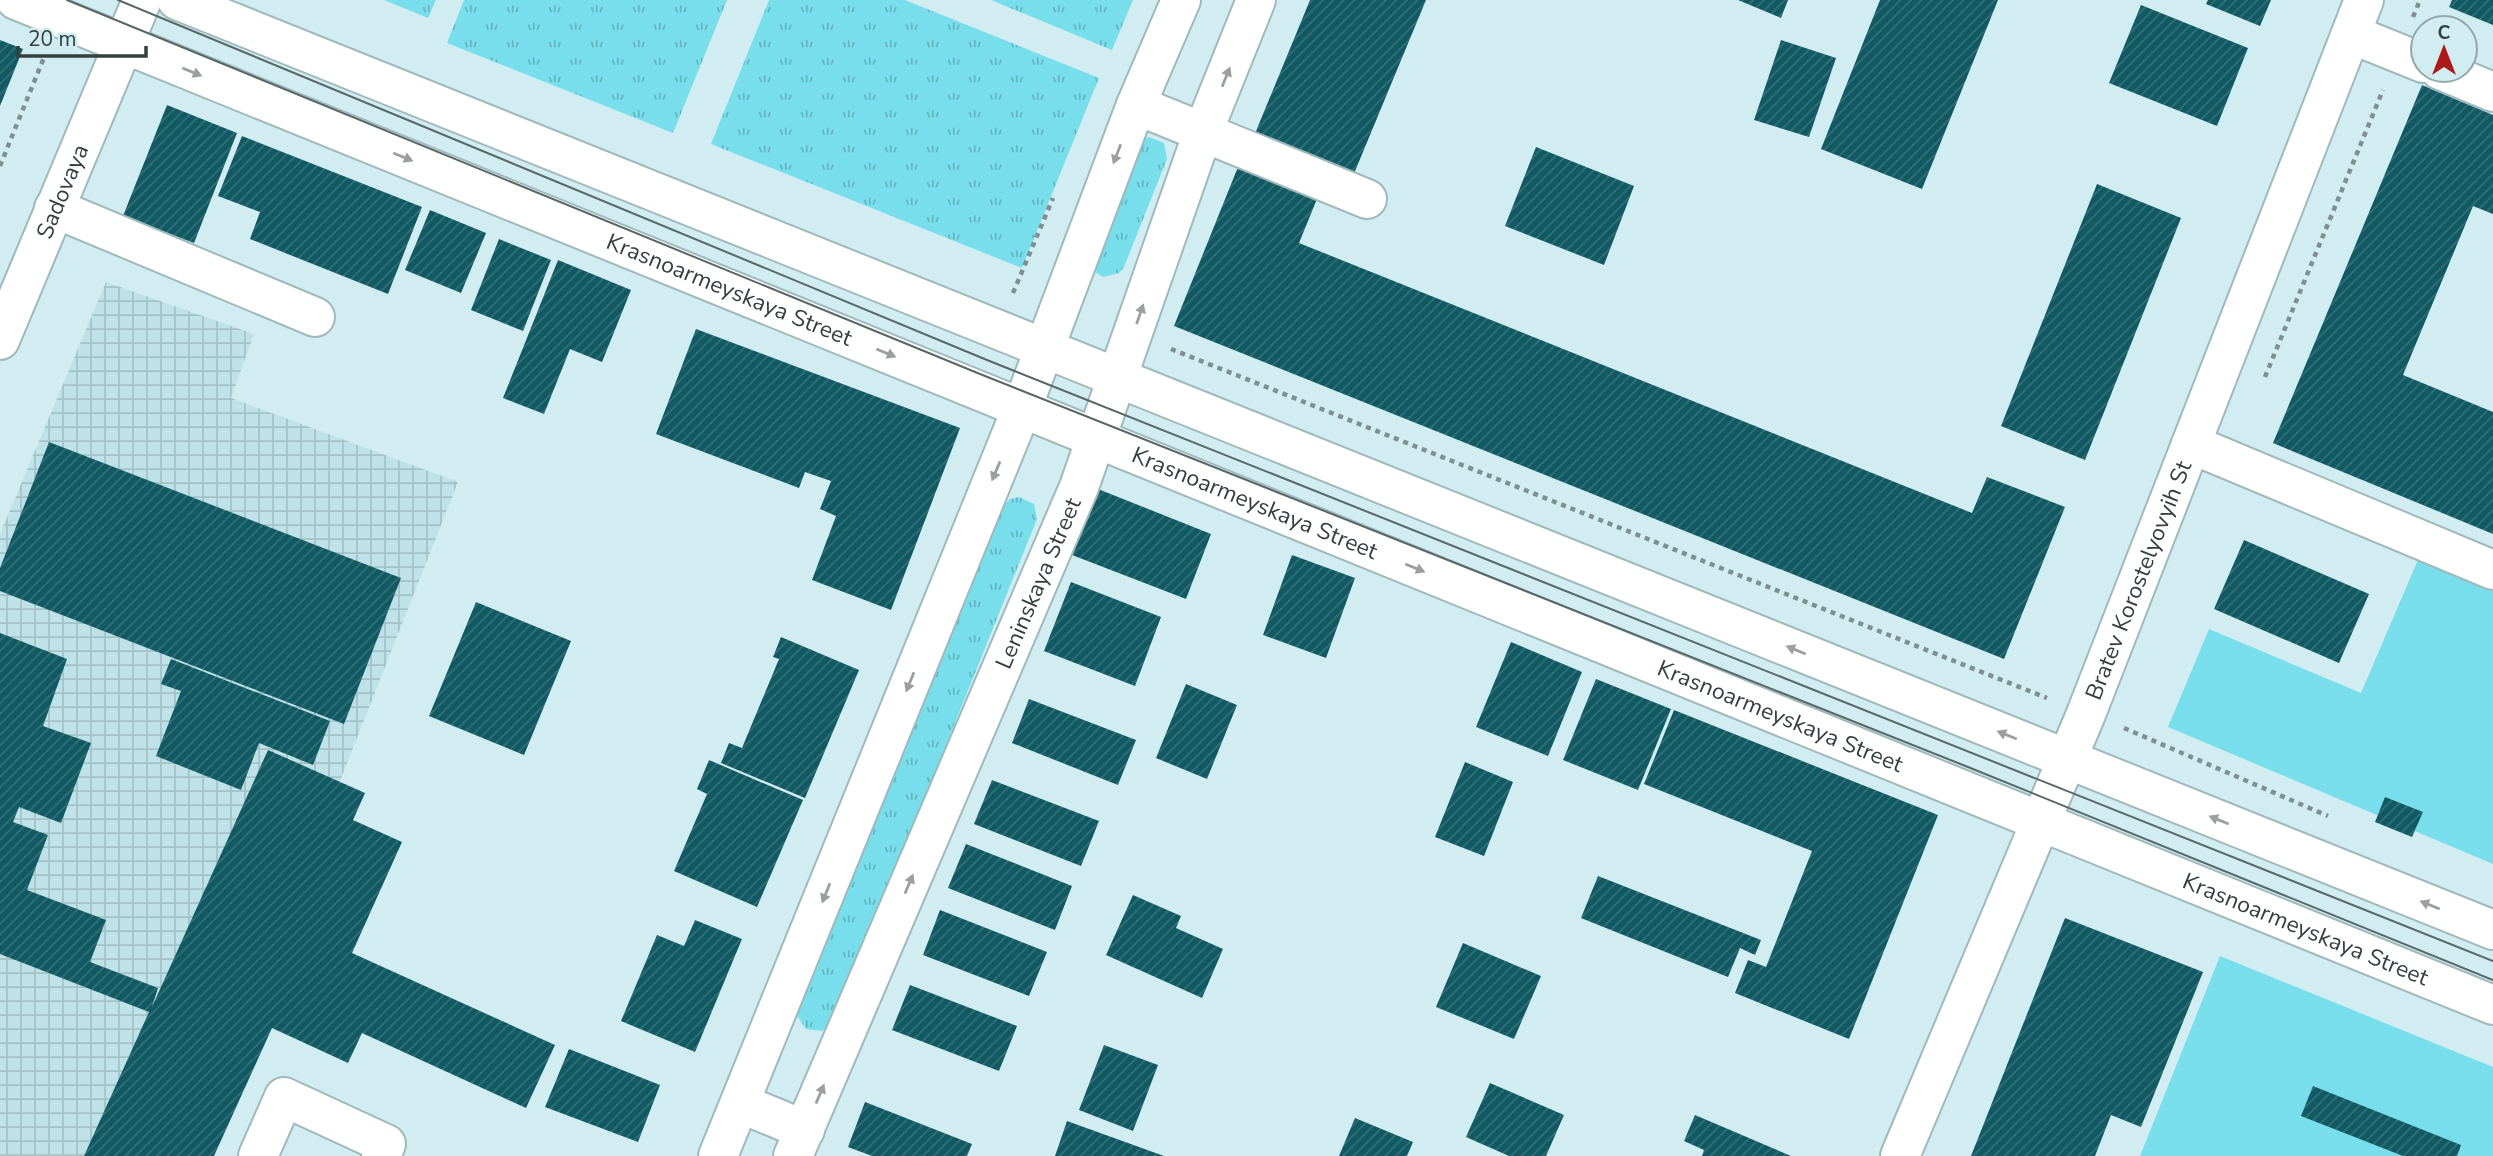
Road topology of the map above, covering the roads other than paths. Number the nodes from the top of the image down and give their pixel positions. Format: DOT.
graph roads {
  1 [pos="16,0"];
  2 [pos="142,0"];
  3 [pos="177,0"];
  4 [pos="1181,0"];
  5 [pos="1256,0"];
  6 [pos="2358,17"];
  7 [pos="122,43"];
  8 [pos="2409,56"];
  9 [pos="2474,84"];
  10 [pos="2493,92"];
  11 [pos="1136,105"];
  12 [pos="1203,132"];
  13 [pos="1367,198"];
  14 [pos="54,208"];
  15 [pos="315,317"];
  16 [pos="0,340"];
  17 [pos="1044,349"];
  18 [pos="1118,379"];
  19 [pos="1022,408"];
  20 [pos="1096,438"];
  21 [pos="2191,444"];
  22 [pos="2493,570"];
  23 [pos="2067,759"];
  24 [pos="2041,822"];
  25 [pos="2493,930"];
  26 [pos="2493,1005"];
  27 [pos="741,1104"];
  28 [pos="799,1143"];
  29 [pos="258,1156"];
  30 [pos="381,1156"];
  31 [pos="718,1156"];
  32 [pos="1900,1156"];
  1 -- 7 [label="main road, Krasnoarmeyskaya Street"];
  2 -- 7 [label="main road, Sadovaya"];
  3 -- 17 [label="main road"];
  4 -- 11 [label="main road"];
  12 -- 5 [label="main road, Leninskaya Street, one-way"];
  6 -- 8 [label="main road"];
  6 -- 21 [label="main road, Bratev Korostelyovyih St"];
  7 -- 14 [label="main road, Sadovaya"];
  7 -- 19 [label="main road, Krasnoarmeyskaya Street, one-way"];
  9 -- 10 [label="main road"];
  11 -- 12 [label="main road"];
  11 -- 17 [label="main road, one-way"];
  12 -- 13 [label="main road"];
  18 -- 12 [label="main road, Leninskaya Street, one-way"];
  14 -- 15 [label="main road"];
  14 -- 16 [label="main road, Sadovaya"];
  17 -- 18 [label="main road"];
  17 -- 19 [label="main road"];
  18 -- 20 [label="main road, Leninskaya Street"];
  23 -- 18 [label="main road, one-way"];
  19 -- 20 [label="main road, Krasnoarmeyskaya Street"];
  19 -- 27 [label="main road, one-way"];
  20 -- 24 [label="main road, Krasnoarmeyskaya Street, one-way"];
  28 -- 20 [label="main road, Leninskaya Street, one-way"];
  21 -- 22 [label="main road"];
  21 -- 23 [label="main road, Bratev Korostelyovyih St"];
  23 -- 24 [label="main road, Bratev Korostelyovyih St"];
  25 -- 23 [label="main road, one-way"];
  24 -- 26 [label="main road, Krasnoarmeyskaya Street"];
  24 -- 32 [label="main road, Bratev Korostelyovyih St"];
  27 -- 28 [label="main road"];
  27 -- 31 [label="main road"];
  29 -- 30 [label="main road"];
}
